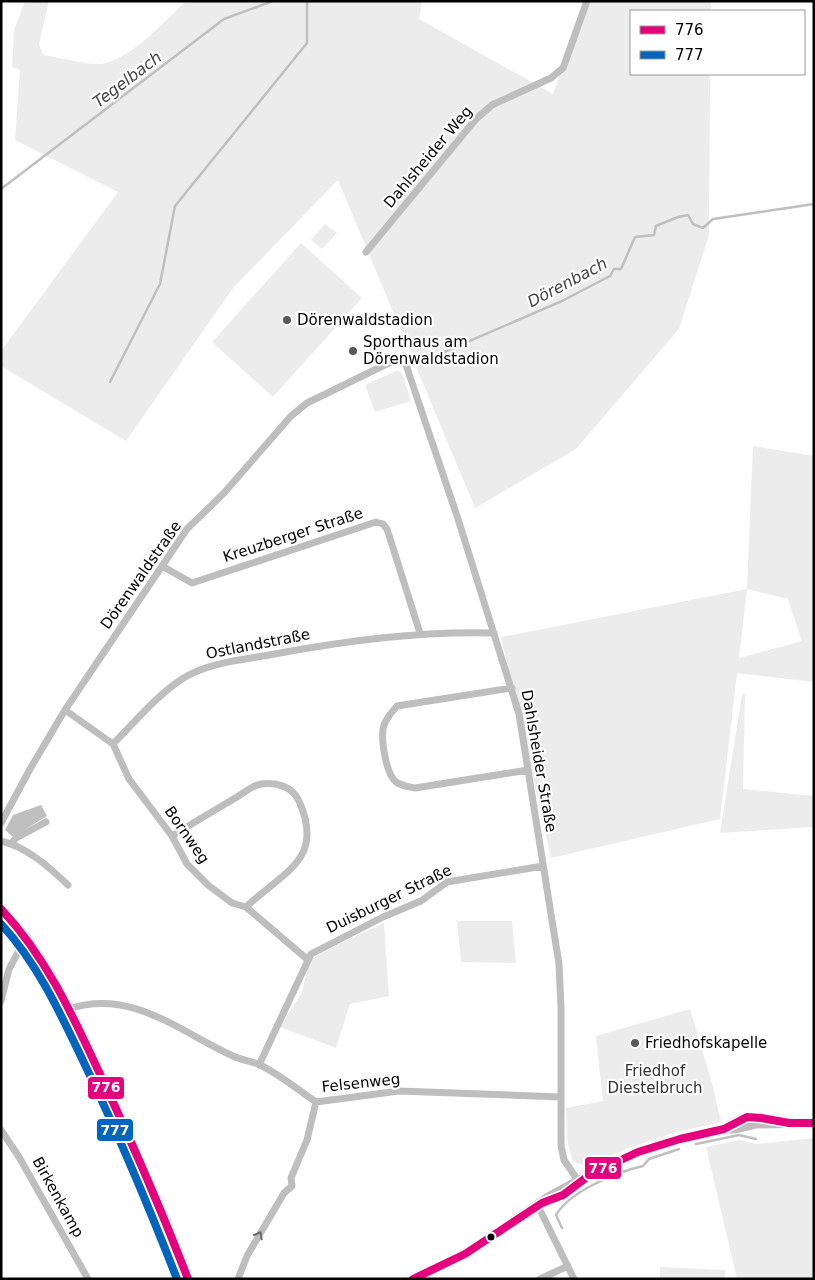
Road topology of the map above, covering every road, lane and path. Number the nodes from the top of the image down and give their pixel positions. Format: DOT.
graph roads {
  1 [pos="587,1"];
  2 [pos="366,252"];
  3 [pos="403,356"];
  4 [pos="162,566"];
  5 [pos="420,633"];
  6 [pos="494,633"];
  7 [pos="512,688"];
  8 [pos="65,710"];
  9 [pos="113,744"];
  10 [pos="528,770"];
  11 [pos="46,822"];
  12 [pos="1,823"];
  13 [pos="172,836"];
  14 [pos="1,841"];
  15 [pos="12,843"];
  16 [pos="543,866"];
  17 [pos="68,885"];
  18 [pos="246,907"];
  19 [pos="1,909"];
  20 [pos="27,936"];
  21 [pos="307,959"];
  22 [pos="1,1001"];
  23 [pos="70,1009"];
  24 [pos="259,1065"];
  25 [pos="561,1097"];
  26 [pos="316,1102"];
  27 [pos="814,1123"];
  28 [pos="1,1130"];
  29 [pos="579,1182"];
  30 [pos="540,1204"];
  31 [pos="568,1266"];
  32 [pos="88,1279"];
  33 [pos="188,1279"];
  34 [pos="238,1279"];
  35 [pos="412,1279"];
  36 [pos="540,1279"];
  37 [pos="574,1279"];
  1 -- 2 [label="street, Dahlsheider Weg"];
  3 -- 4 [label="street, Dörenwaldstraße"];
  3 -- 6 [label="street, Dahlsheider Straße"];
  4 -- 5 [label="street, Kreuzberger Straße"];
  4 -- 8 [label="street, Dörenwaldstraße"];
  5 -- 6 [label="street, Ostlandstraße"];
  5 -- 9 [label="street, Ostlandstraße"];
  6 -- 7 [label="street, Dahlsheider Straße"];
  7 -- 10 [label="street, Dahlsheider Straße"];
  7 -- 10 [label="street"];
  8 -- 9 [label="street"];
  8 -- 12 [label="street, Dörenwaldstraße"];
  9 -- 13 [label="street, Bornweg"];
  10 -- 16 [label="street, Dahlsheider Straße"];
  11 -- 15 [label="street"];
  13 -- 18 [label="street, Bornweg"];
  13 -- 18 [label="street"];
  14 -- 15 [label="street"];
  15 -- 17 [label="street"];
  16 -- 21 [label="street, Duisburger Straße"];
  16 -- 25 [label="street, Dahlsheider Straße"];
  18 -- 21 [label="street, Bornweg"];
  19 -- 20 [label="street"];
  20 -- 22 [label="street"];
  20 -- 23 [label="street"];
  21 -- 24 [label="street"];
  23 -- 24 [label="street, Felsenweg"];
  23 -- 33 [label="street"];
  24 -- 26 [label="street, Felsenweg"];
  25 -- 26 [label="street, Felsenweg"];
  25 -- 29 [label="street, Dahlsheider Straße"];
  34 -- 26 [label="street, one-way"];
  27 -- 29 [label="street"];
  28 -- 32 [label="street, Birkenkamp"];
  29 -- 30 [label="street"];
  30 -- 31 [label="street"];
  30 -- 35 [label="street"];
  31 -- 36 [label="street"];
  31 -- 37 [label="street"];
}
